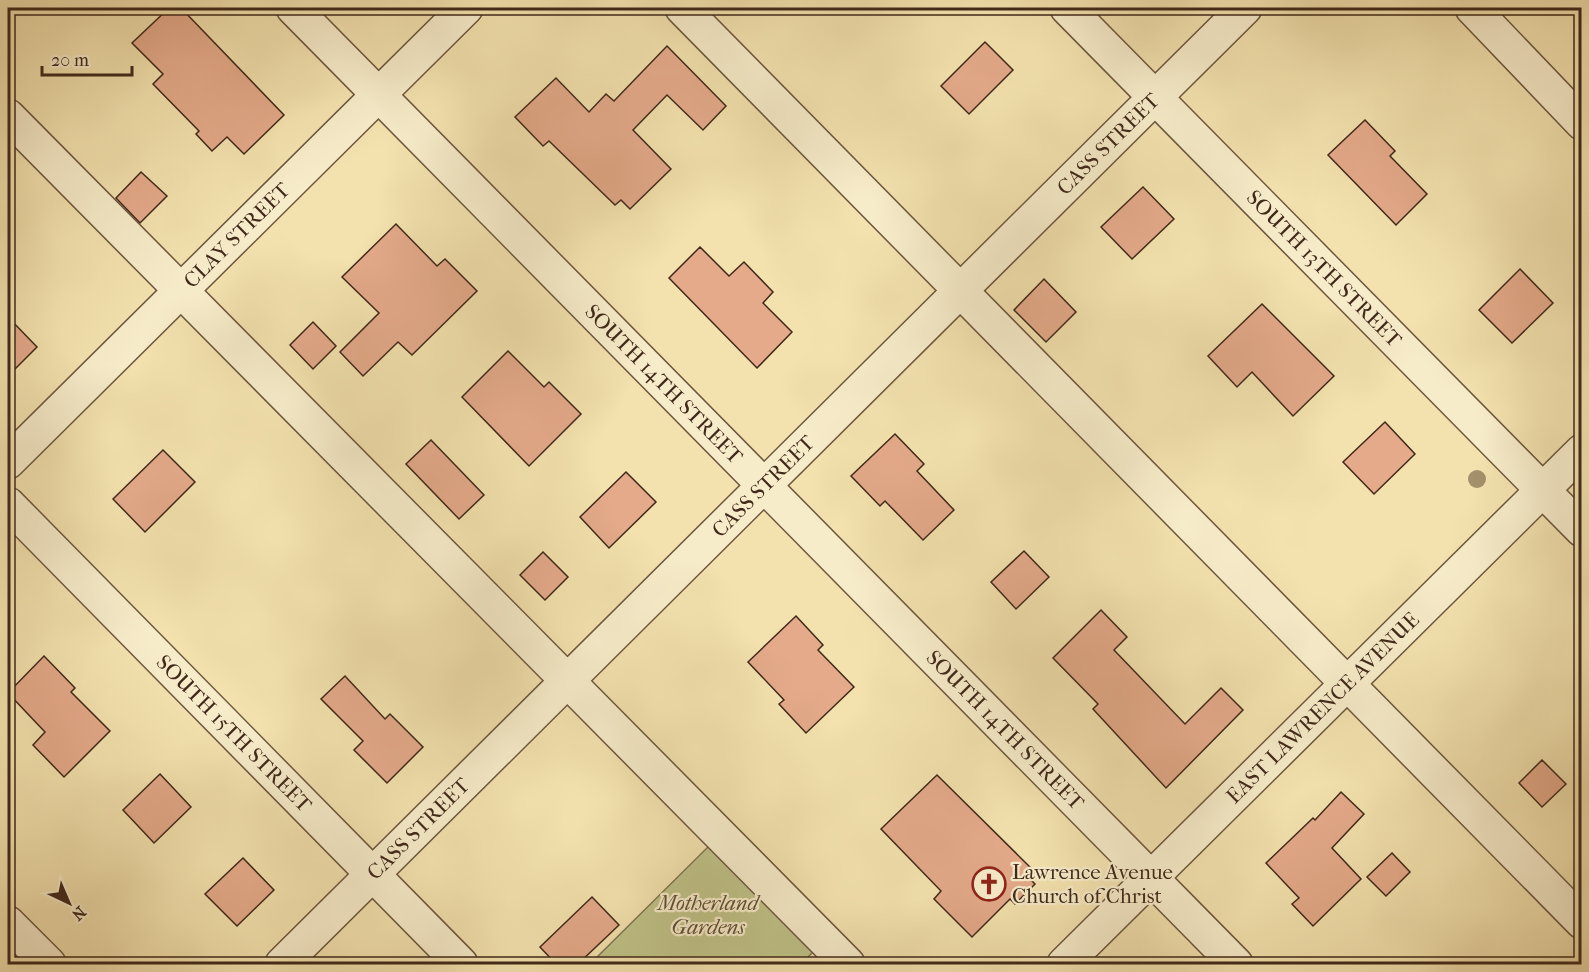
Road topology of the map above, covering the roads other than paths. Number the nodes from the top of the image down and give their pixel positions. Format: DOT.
graph roads {
  1 [pos="293,8"];
  2 [pos="466,8"];
  3 [pos="682,8"];
  4 [pos="1067,8"];
  5 [pos="1245,8"];
  6 [pos="1472,8"];
  7 [pos="378,93"];
  8 [pos="1154,96"];
  9 [pos="8,116"];
  10 [pos="1581,123"];
  11 [pos="181,288"];
  12 [pos="962,290"];
  13 [pos="1581,452"];
  14 [pos="8,462"];
  15 [pos="765,486"];
  16 [pos="1543,491"];
  17 [pos="8,504"];
  18 [pos="1581,530"];
  19 [pos="567,681"];
  20 [pos="1347,683"];
  21 [pos="372,874"];
  22 [pos="1151,878"];
  23 [pos="1581,922"];
  24 [pos="8,923"];
  25 [pos="49,964"];
  26 [pos="282,964"];
  27 [pos="461,964"];
  28 [pos="848,964"];
  29 [pos="1064,964"];
  30 [pos="1236,964"];
  1 -- 7 [label="street, SOUTH 14TH STREET"];
  2 -- 7 [label="street, CLAY STREET"];
  3 -- 12 [label="street"];
  4 -- 8 [label="street, SOUTH 13TH STREET"];
  5 -- 8 [label="street, CASS STREET"];
  6 -- 10 [label="street"];
  7 -- 11 [label="street, CLAY STREET"];
  7 -- 15 [label="street, SOUTH 14TH STREET"];
  8 -- 12 [label="street, CASS STREET"];
  8 -- 16 [label="street, SOUTH 13TH STREET"];
  9 -- 11 [label="street"];
  11 -- 14 [label="street, CLAY STREET"];
  11 -- 19 [label="street"];
  12 -- 15 [label="street, CASS STREET"];
  12 -- 20 [label="street"];
  13 -- 16 [label="street, EAST LAWRENCE AVENUE"];
  15 -- 19 [label="street, CASS STREET"];
  15 -- 22 [label="street, SOUTH 14TH STREET"];
  16 -- 18 [label="street, SOUTH 13TH STREET"];
  16 -- 20 [label="street, EAST LAWRENCE AVENUE"];
  17 -- 21 [label="street, SOUTH 15TH STREET"];
  19 -- 21 [label="street, CASS STREET"];
  19 -- 28 [label="street"];
  20 -- 22 [label="street, EAST LAWRENCE AVENUE"];
  20 -- 23 [label="street"];
  21 -- 26 [label="street, CASS STREET"];
  21 -- 27 [label="street, SOUTH 15TH STREET"];
  22 -- 29 [label="street, EAST LAWRENCE AVENUE"];
  22 -- 30 [label="street, SOUTH 14TH STREET"];
  24 -- 25 [label="street"];
}
